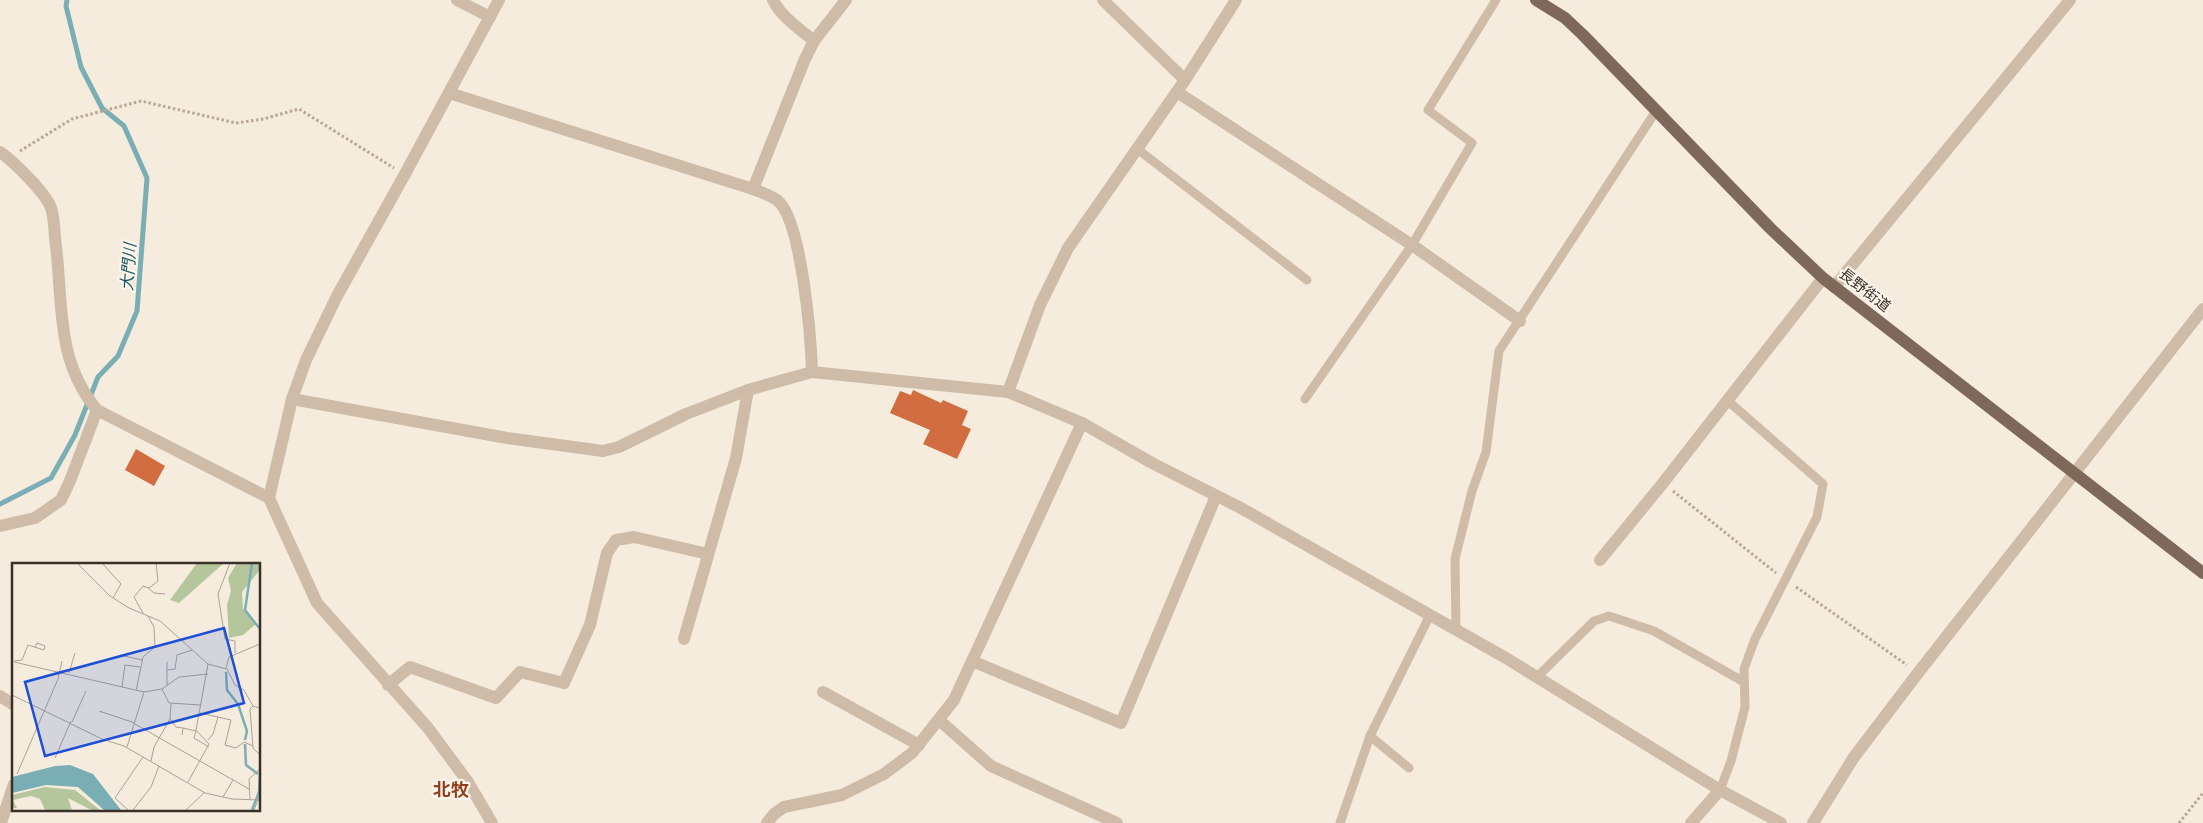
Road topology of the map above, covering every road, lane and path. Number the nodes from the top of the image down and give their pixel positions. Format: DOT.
graph roads {
  1 [pos="457,0"];
  2 [pos="498,0"];
  3 [pos="773,0"];
  4 [pos="846,0"];
  5 [pos="1103,0"];
  6 [pos="1236,0"];
  7 [pos="1496,0"];
  8 [pos="1536,0"];
  9 [pos="2070,0"];
  10 [pos="490,17"];
  11 [pos="814,41"];
  12 [pos="1185,80"];
  13 [pos="1177,92"];
  14 [pos="449,93"];
  15 [pos="1656,112"];
  16 [pos="1136,148"];
  17 [pos="4,155"];
  18 [pos="405,174"];
  19 [pos="753,189"];
  20 [pos="1412,245"];
  21 [pos="1823,278"];
  22 [pos="1307,280"];
  23 [pos="1834,287"];
  24 [pos="2203,309"];
  25 [pos="1520,320"];
  26 [pos="812,372"];
  27 [pos="748,390"];
  28 [pos="1008,392"];
  29 [pos="292,399"];
  30 [pos="1305,400"];
  31 [pos="1728,401"];
  32 [pos="97,409"];
  33 [pos="1082,423"];
  34 [pos="2073,472"];
  35 [pos="1216,496"];
  36 [pos="268,498"];
  37 [pos="0,526"];
  38 [pos="708,554"];
  39 [pos="1600,560"];
  40 [pos="2203,574"];
  41 [pos="1430,615"];
  42 [pos="1456,630"];
  43 [pos="684,639"];
  44 [pos="972,661"];
  45 [pos="1537,677"];
  46 [pos="1744,682"];
  47 [pos="388,685"];
  48 [pos="823,692"];
  49 [pos="0,696"];
  50 [pos="12,705"];
  51 [pos="939,720"];
  52 [pos="1370,736"];
  53 [pos="919,745"];
  54 [pos="1409,768"];
  55 [pos="12,790"];
  56 [pos="1720,790"];
  57 [pos="2203,792"];
  58 [pos="1,823"];
  59 [pos="492,823"];
  60 [pos="767,823"];
  61 [pos="1117,823"];
  62 [pos="1340,823"];
  63 [pos="1691,823"];
  64 [pos="1780,823"];
  65 [pos="1813,823"];
  66 [pos="2179,823"];
  1 -- 10 [label="street"];
  2 -- 10 [label="street"];
  3 -- 11 [label="street"];
  4 -- 11 [label="street"];
  5 -- 12 [label="street"];
  6 -- 12 [label="street"];
  7 -- 20 [label="lane"];
  8 -- 15 [label="main road, 長野街道"];
  9 -- 23 [label="street"];
  10 -- 14 [label="street"];
  11 -- 19 [label="street"];
  12 -- 13 [label="street"];
  13 -- 16 [label="street"];
  13 -- 20 [label="street"];
  14 -- 18 [label="street"];
  14 -- 19 [label="street"];
  15 -- 21 [label="main road, 長野街道"];
  15 -- 25 [label="lane"];
  16 -- 22 [label="lane"];
  16 -- 28 [label="street"];
  17 -- 18 [label="path"];
  17 -- 32 [label="street"];
  18 -- 29 [label="street"];
  19 -- 26 [label="street"];
  20 -- 25 [label="street"];
  20 -- 30 [label="lane"];
  21 -- 23 [label="main road, 長野街道"];
  21 -- 31 [label="street"];
  23 -- 34 [label="main road, 長野街道"];
  24 -- 34 [label="street"];
  25 -- 42 [label="lane"];
  26 -- 27 [label="street"];
  26 -- 28 [label="street"];
  27 -- 29 [label="street"];
  27 -- 38 [label="street"];
  28 -- 33 [label="street"];
  29 -- 36 [label="street"];
  31 -- 39 [label="street"];
  31 -- 46 [label="lane"];
  32 -- 36 [label="street"];
  32 -- 37 [label="street"];
  33 -- 35 [label="street"];
  33 -- 44 [label="street"];
  34 -- 40 [label="main road, 長野街道"];
  34 -- 65 [label="street"];
  35 -- 41 [label="street"];
  35 -- 44 [label="street"];
  36 -- 47 [label="street"];
  38 -- 43 [label="street"];
  38 -- 47 [label="street"];
  41 -- 42 [label="street"];
  41 -- 52 [label="lane"];
  42 -- 45 [label="street"];
  44 -- 51 [label="street"];
  45 -- 46 [label="lane"];
  45 -- 56 [label="street"];
  46 -- 56 [label="lane"];
  47 -- 59 [label="street"];
  48 -- 53 [label="street"];
  49 -- 50 [label="street"];
  51 -- 53 [label="street"];
  51 -- 61 [label="street"];
  52 -- 54 [label="lane"];
  52 -- 62 [label="lane"];
  53 -- 60 [label="street"];
  55 -- 58 [label="street"];
  56 -- 63 [label="street"];
  56 -- 64 [label="street"];
  57 -- 66 [label="path"];
}
